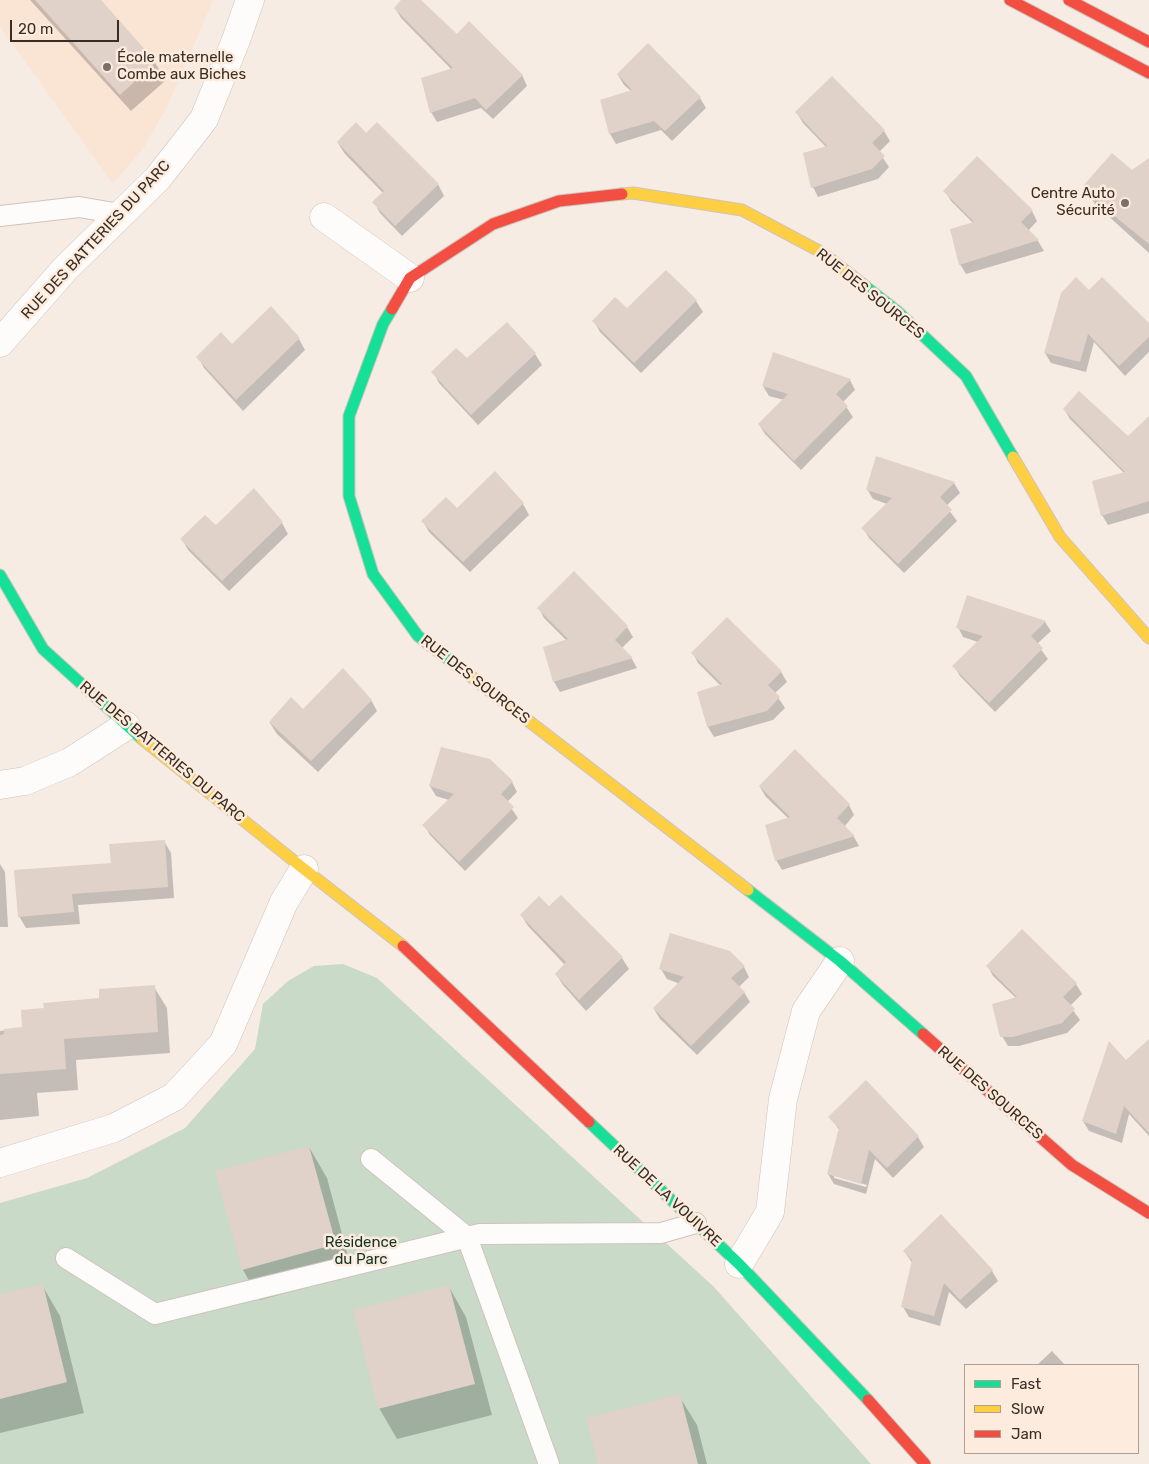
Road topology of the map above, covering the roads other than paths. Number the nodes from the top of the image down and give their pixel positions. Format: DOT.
graph roads {
  1 [pos="250,0"];
  2 [pos="1010,0"];
  3 [pos="1070,0"];
  4 [pos="1149,42"];
  5 [pos="1149,73"];
  6 [pos="120,214"];
  7 [pos="0,216"];
  8 [pos="324,217"];
  9 [pos="410,278"];
  10 [pos="0,343"];
  11 [pos="0,575"];
  12 [pos="1149,638"];
  13 [pos="126,726"];
  14 [pos="0,785"];
  15 [pos="304,869"];
  16 [pos="397,940"];
  17 [pos="840,962"];
  18 [pos="371,1159"];
  19 [pos="0,1163"];
  20 [pos="1149,1213"];
  21 [pos="696,1223"];
  22 [pos="467,1236"];
  23 [pos="66,1258"];
  24 [pos="739,1264"];
  25 [pos="549,1464"];
  26 [pos="925,1464"];
  1 -- 6 [label="street, RUE DES BATTERIES DU PARC"];
  2 -- 5 [label="street"];
  3 -- 4 [label="street"];
  6 -- 7 [label="lane"];
  6 -- 10 [label="street, RUE DES BATTERIES DU PARC"];
  8 -- 9 [label="street"];
  9 -- 12 [label="street, RUE DES SOURCES"];
  9 -- 17 [label="street, RUE DES SOURCES"];
  11 -- 13 [label="street, RUE DES BATTERIES DU PARC"];
  13 -- 14 [label="street"];
  13 -- 15 [label="street, RUE DES BATTERIES DU PARC"];
  15 -- 16 [label="street, RUE DES BATTERIES DU PARC"];
  15 -- 19 [label="street"];
  16 -- 21 [label="street, RUE DE LA VOUIVRE"];
  17 -- 20 [label="street, RUE DES SOURCES"];
  17 -- 24 [label="street"];
  18 -- 22 [label="lane"];
  21 -- 22 [label="lane"];
  21 -- 24 [label="street, RUE DE LA VOUIVRE"];
  22 -- 23 [label="lane"];
  22 -- 25 [label="lane"];
  24 -- 26 [label="street, RUE DE LA VOUIVRE"];
}
